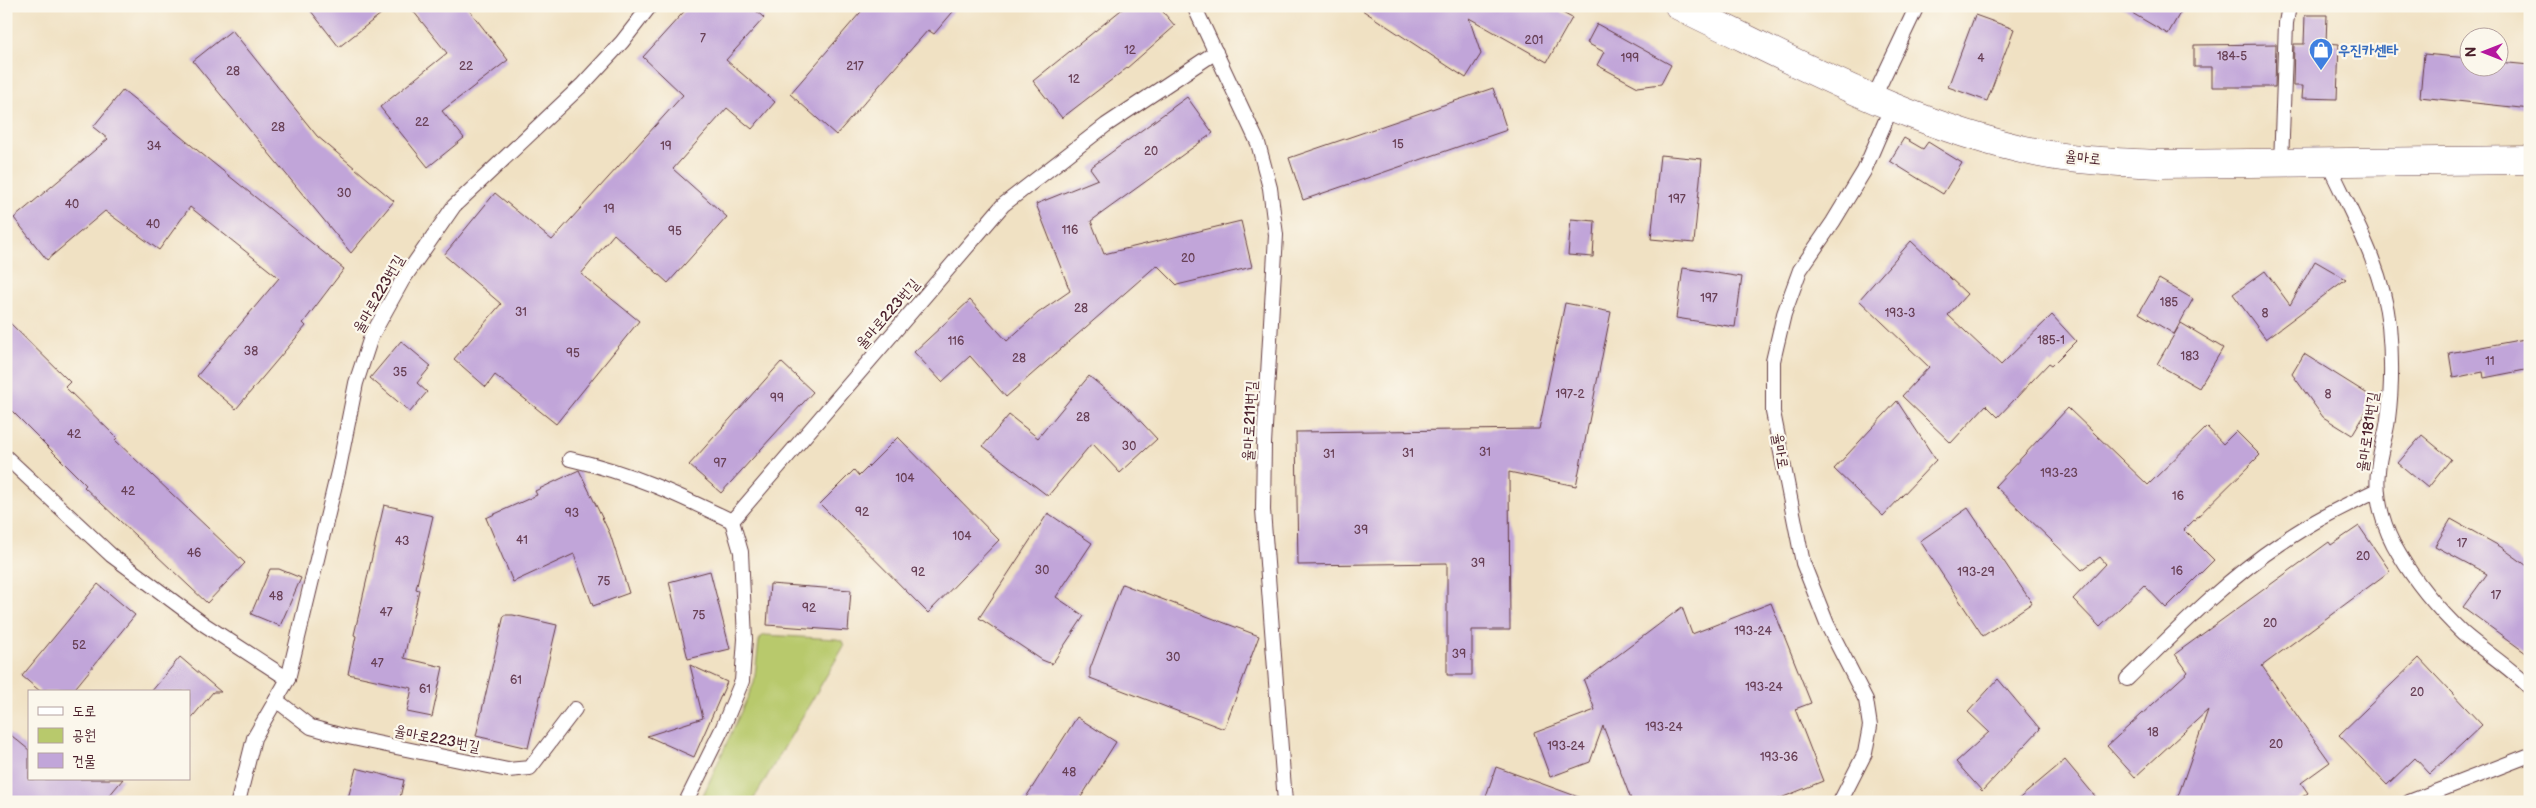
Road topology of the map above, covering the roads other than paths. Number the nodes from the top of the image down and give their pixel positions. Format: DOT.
graph roads {
  1 [pos="650,6"];
  2 [pos="1194,6"];
  3 [pos="1679,6"];
  4 [pos="1917,6"];
  5 [pos="2289,6"];
  6 [pos="1216,52"];
  7 [pos="1882,103"];
  8 [pos="2530,160"];
  9 [pos="2281,164"];
  10 [pos="2328,164"];
  11 [pos="6,457"];
  12 [pos="570,459"];
  13 [pos="2377,490"];
  14 [pos="732,521"];
  15 [pos="288,679"];
  16 [pos="2127,679"];
  17 [pos="2530,688"];
  18 [pos="276,700"];
  19 [pos="575,709"];
  20 [pos="2530,755"];
  21 [pos="238,802"];
  22 [pos="686,802"];
  23 [pos="1285,802"];
  24 [pos="1840,802"];
  25 [pos="2409,802"];
  1 -- 15 [label="lane, 율마로223번길"];
  2 -- 6 [label="lane, 율마로211번길"];
  3 -- 7 [label="street, 율마로"];
  4 -- 7 [label="lane"];
  5 -- 9 [label="lane"];
  6 -- 14 [label="lane, 율마로223번길"];
  6 -- 23 [label="lane, 율마로211번길"];
  7 -- 9 [label="street, 율마로"];
  7 -- 24 [label="lane, 율마로"];
  8 -- 10 [label="street, 율마로"];
  9 -- 10 [label="street, 율마로"];
  10 -- 13 [label="lane, 율마로181번길"];
  11 -- 15 [label="lane"];
  12 -- 14 [label="lane"];
  13 -- 16 [label="lane"];
  13 -- 17 [label="lane, 율마로181번길"];
  14 -- 22 [label="lane"];
  15 -- 18 [label="lane, 율마로223번길"];
  18 -- 19 [label="lane, 율마로223번길"];
  18 -- 21 [label="lane, 율마로223번길"];
  20 -- 25 [label="lane"];
}
